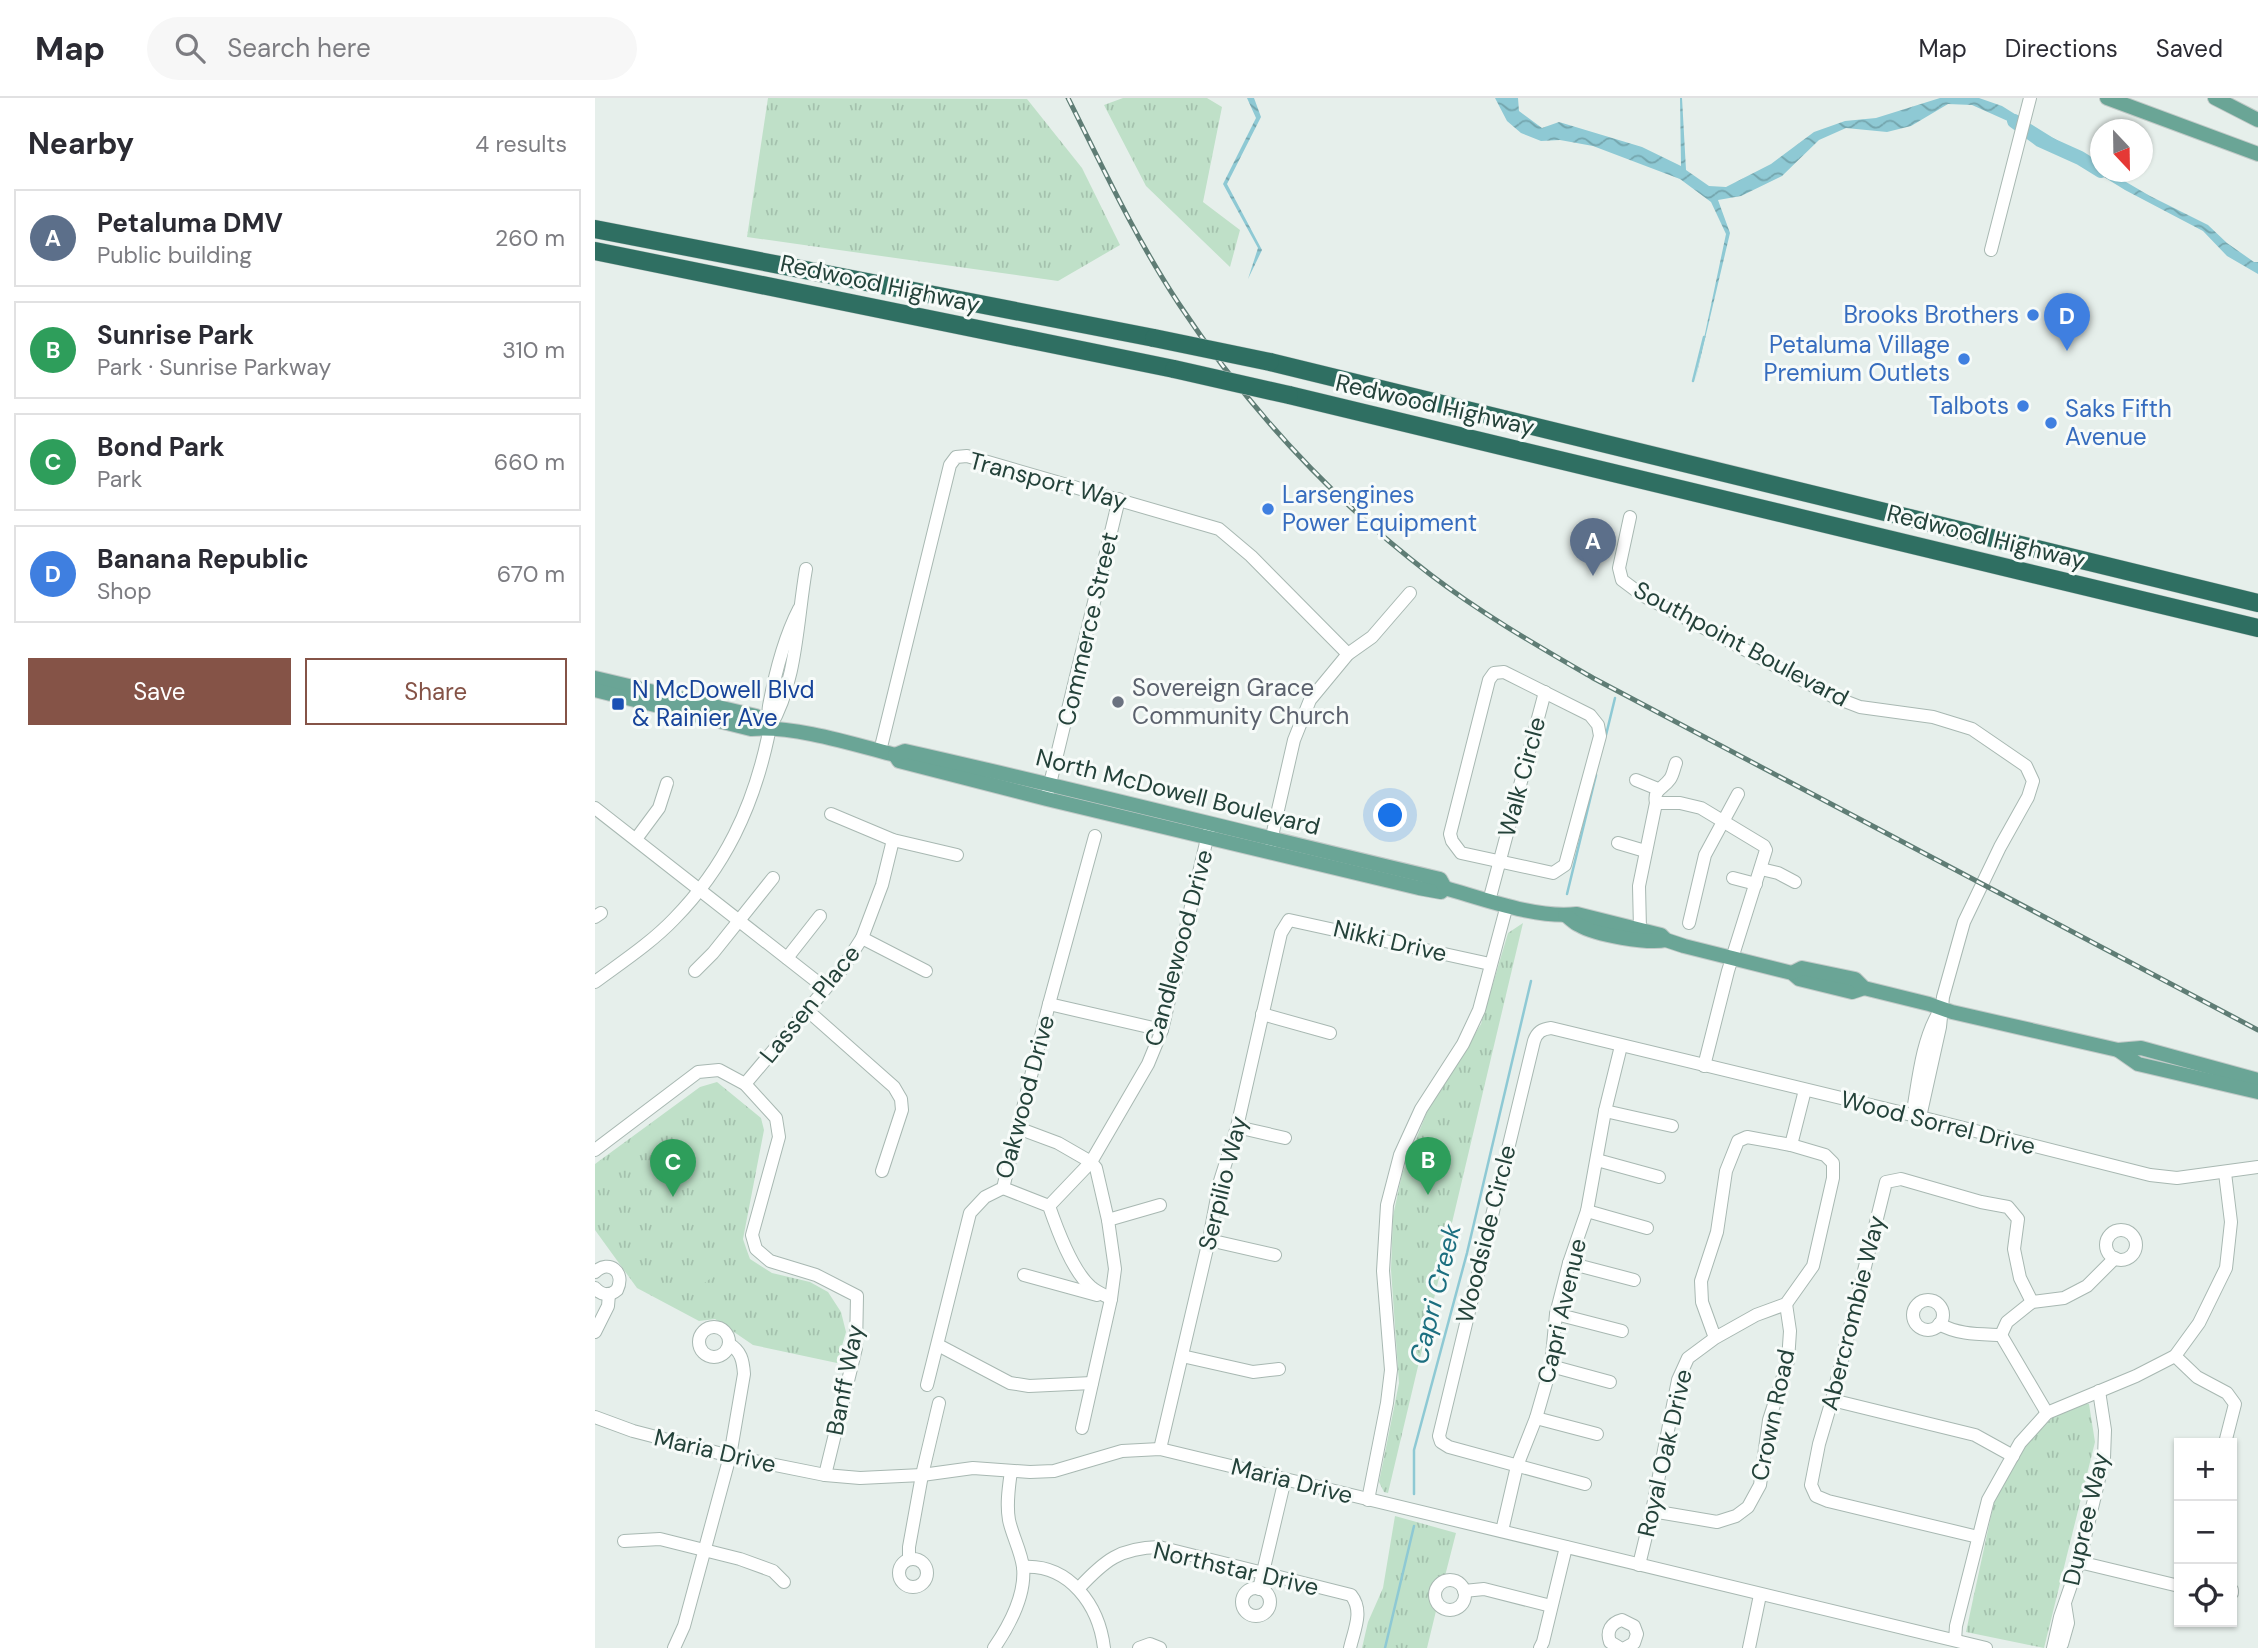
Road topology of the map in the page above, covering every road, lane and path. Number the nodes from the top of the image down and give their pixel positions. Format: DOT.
graph roads {
  1 [pos="2107,98"];
  2 [pos="2215,98"];
  3 [pos="2029,102"];
  4 [pos="2258,120"];
  5 [pos="2258,154"];
  6 [pos="595,229"];
  7 [pos="1991,250"];
  8 [pos="595,251"];
  9 [pos="1119,499"];
  10 [pos="1630,517"];
  11 [pos="806,569"];
  12 [pos="1409,593"];
  13 [pos="2258,603"];
  14 [pos="2258,628"];
  15 [pos="1348,654"];
  16 [pos="595,678"];
  17 [pos="595,690"];
  18 [pos="1545,692"];
  19 [pos="770,727"];
  20 [pos="888,753"];
  21 [pos="1676,762"];
  22 [pos="1636,780"];
  23 [pos="667,783"];
  24 [pos="1051,783"];
  25 [pos="1658,789"];
  26 [pos="1738,794"];
  27 [pos="1047,799"];
  28 [pos="1656,803"];
  29 [pos="595,808"];
  30 [pos="831,814"];
  31 [pos="1724,822"];
  32 [pos="1209,830"];
  33 [pos="1095,836"];
  34 [pos="636,839"];
  35 [pos="893,840"];
  36 [pos="1618,843"];
  37 [pos="1270,846"];
  38 [pos="1645,851"];
  39 [pos="957,855"];
  40 [pos="1499,862"];
  41 [pos="1761,869"];
  42 [pos="773,878"];
  43 [pos="1733,878"];
  44 [pos="1795,881"];
  45 [pos="1756,884"];
  46 [pos="699,890"];
  47 [pos="1489,901"];
  48 [pos="1507,905"];
  49 [pos="1565,915"];
  50 [pos="820,916"];
  51 [pos="1289,920"];
  52 [pos="740,921"];
  53 [pos="1689,923"];
  54 [pos="1640,929"];
  55 [pos="862,939"];
  56 [pos="1667,940"];
  57 [pos="787,958"];
  58 [pos="1732,959"];
  59 [pos="1490,964"];
  60 [pos="695,971"];
  61 [pos="926,971"];
  62 [pos="595,982"];
  63 [pos="825,988"];
  64 [pos="1049,1004"];
  65 [pos="1941,1008"];
  66 [pos="807,1010"];
  67 [pos="1262,1014"];
  68 [pos="1162,1030"];
  69 [pos="1330,1033"];
  70 [pos="1621,1046"];
  71 [pos="2118,1050"];
  72 [pos="1704,1066"];
  73 [pos="2258,1080"];
  74 [pos="745,1084"];
  75 [pos="1805,1090"];
  76 [pos="2258,1092"];
  77 [pos="1605,1111"];
  78 [pos="1916,1116"];
  79 [pos="1672,1126"];
  80 [pos="1237,1127"];
  81 [pos="1018,1128"];
  82 [pos="1285,1138"];
  83 [pos="1791,1145"];
  84 [pos="595,1150"];
  85 [pos="1597,1160"];
  86 [pos="1091,1162"];
  87 [pos="2258,1167"];
  88 [pos="882,1171"];
  89 [pos="2225,1173"];
  90 [pos="1659,1177"];
  91 [pos="1003,1188"];
  92 [pos="1160,1205"];
  93 [pos="1049,1206"];
  94 [pos="1587,1211"];
  95 [pos="1108,1220"];
  96 [pos="1647,1228"];
  97 [pos="1209,1240"];
  98 [pos="1275,1255"];
  99 [pos="2115,1258"];
  100 [pos="1569,1263"];
  101 [pos="595,1272"];
  102 [pos="1024,1275"];
  103 [pos="1634,1280"];
  104 [pos="595,1288"];
  105 [pos="609,1294"];
  106 [pos="1111,1298"];
  107 [pos="2032,1302"];
  108 [pos="1786,1304"];
  109 [pos="1556,1314"];
  110 [pos="1939,1324"];
  111 [pos="1622,1331"];
  112 [pos="595,1332"];
  113 [pos="2001,1335"];
  114 [pos="1714,1338"];
  115 [pos="729,1344"];
  116 [pos="938,1345"];
  117 [pos="1182,1356"];
  118 [pos="2175,1356"];
  119 [pos="1551,1366"];
  120 [pos="1279,1369"];
  121 [pos="1610,1382"];
  122 [pos="1092,1383"];
  123 [pos="927,1385"];
  124 [pos="2099,1391"];
  125 [pos="1832,1401"];
  126 [pos="939,1403"];
  127 [pos="2047,1413"];
  128 [pos="595,1417"];
  129 [pos="1536,1418"];
  130 [pos="1082,1428"];
  131 [pos="1597,1434"];
  132 [pos="2226,1438"];
  133 [pos="1160,1449"];
  134 [pos="730,1456"];
  135 [pos="2013,1456"];
  136 [pos="1517,1466"];
  137 [pos="1011,1471"];
  138 [pos="825,1475"];
  139 [pos="922,1475"];
  140 [pos="1285,1479"];
  141 [pos="1585,1485"];
  142 [pos="1368,1500"];
  143 [pos="1652,1511"];
  144 [pos="1502,1531"];
  145 [pos="1978,1537"];
  146 [pos="624,1541"];
  147 [pos="1566,1547"];
  148 [pos="705,1550"];
  149 [pos="909,1559"];
  150 [pos="2079,1562"];
  151 [pos="1639,1565"];
  152 [pos="1023,1567"];
  153 [pos="1263,1573"];
  154 [pos="784,1582"];
  155 [pos="2174,1585"];
  156 [pos="1079,1588"];
  157 [pos="1259,1589"];
  158 [pos="1464,1591"];
  159 [pos="1760,1595"];
  160 [pos="2064,1604"];
  161 [pos="1551,1606"];
  162 [pos="1955,1640"];
  163 [pos="678,1647"];
  164 [pos="994,1648"];
  165 [pos="1104,1648"];
  166 [pos="1139,1648"];
  167 [pos="1160,1648"];
  168 [pos="1350,1648"];
  169 [pos="1540,1648"];
  170 [pos="1749,1648"];
  171 [pos="1986,1648"];
  172 [pos="2053,1648"];
  173 [pos="2060,1648"];
  1 -- 5 [label="main road"];
  2 -- 4 [label="main road"];
  3 -- 7 [label="street"];
  6 -- 13 [label="highway, Redwood Highway, bridge"];
  8 -- 14 [label="highway, Redwood Highway, bridge"];
  9 -- 15 [label="street, Transport Way"];
  9 -- 20 [label="street, Transport Way"];
  9 -- 24 [label="street, Commerce Street"];
  10 -- 65 [label="street, Southpoint Boulevard"];
  11 -- 19 [label="street"];
  12 -- 15 [label="street"];
  15 -- 37 [label="street"];
  16 -- 19 [label="main road, North McDowell Boulevard"];
  17 -- 19 [label="main road, North McDowell Boulevard"];
  18 -- 40 [label="street, Walk Circle"];
  18 -- 40 [label="street"];
  18 -- 40 [label="street"];
  19 -- 20 [label="main road, North McDowell Boulevard"];
  19 -- 46 [label="street"];
  20 -- 24 [label="main road, North McDowell Boulevard"];
  20 -- 27 [label="main road, North McDowell Boulevard"];
  21 -- 25 [label="street"];
  22 -- 25 [label="street"];
  23 -- 34 [label="street"];
  24 -- 27 [label="street, Commerce Street"];
  24 -- 32 [label="main road, North McDowell Boulevard"];
  25 -- 28 [label="street"];
  26 -- 31 [label="street"];
  27 -- 32 [label="main road, North McDowell Boulevard"];
  28 -- 31 [label="street"];
  28 -- 38 [label="street"];
  29 -- 34 [label="street"];
  30 -- 35 [label="street"];
  31 -- 41 [label="street"];
  31 -- 53 [label="street"];
  32 -- 37 [label="main road, North McDowell Boulevard"];
  32 -- 68 [label="street, Candlewood Drive"];
  33 -- 64 [label="street, Oakwood Drive"];
  34 -- 46 [label="street"];
  35 -- 39 [label="street"];
  35 -- 55 [label="street, Lassen Place"];
  36 -- 38 [label="street"];
  37 -- 47 [label="main road, North McDowell Boulevard"];
  38 -- 54 [label="street"];
  40 -- 47 [label="street, Walk Circle"];
  41 -- 44 [label="street"];
  41 -- 45 [label="street"];
  42 -- 52 [label="street"];
  43 -- 45 [label="street"];
  45 -- 58 [label="street"];
  46 -- 52 [label="street"];
  46 -- 62 [label="street"];
  47 -- 48 [label="main road, North McDowell Boulevard"];
  48 -- 49 [label="main road, North McDowell Boulevard"];
  48 -- 59 [label="street"];
  49 -- 54 [label="main road, North McDowell Boulevard"];
  49 -- 56 [label="main road, North McDowell Boulevard"];
  50 -- 57 [label="street"];
  51 -- 59 [label="street, Nikki Drive"];
  51 -- 67 [label="street, Serpilio Way"];
  52 -- 57 [label="street"];
  52 -- 60 [label="street"];
  54 -- 56 [label="main road, North McDowell Boulevard"];
  55 -- 61 [label="street"];
  55 -- 63 [label="street, Lassen Place"];
  56 -- 58 [label="main road, North McDowell Boulevard"];
  57 -- 63 [label="street"];
  58 -- 65 [label="main road, North McDowell Boulevard"];
  58 -- 72 [label="street"];
  59 -- 142 [label="street"];
  63 -- 66 [label="street, Lassen Place"];
  64 -- 68 [label="street"];
  64 -- 81 [label="street, Oakwood Drive"];
  65 -- 71 [label="main road, North McDowell Boulevard"];
  65 -- 78 [label="street, Southpoint Boulevard"];
  66 -- 74 [label="street, Lassen Place"];
  66 -- 88 [label="street"];
  67 -- 69 [label="street"];
  67 -- 80 [label="street, Serpilio Way"];
  68 -- 86 [label="street, Candlewood Drive"];
  70 -- 72 [label="street, Wood Sorrel Drive"];
  70 -- 77 [label="street, Capri Avenue"];
  70 -- 136 [label="street, Woodside Circle"];
  71 -- 73 [label="main road, North McDowell Boulevard"];
  71 -- 76 [label="main road, North McDowell Boulevard"];
  72 -- 75 [label="street, Wood Sorrel Drive"];
  74 -- 84 [label="street, Banff Way"];
  74 -- 138 [label="street, Banff Way"];
  75 -- 78 [label="street, Wood Sorrel Drive"];
  75 -- 83 [label="street"];
  77 -- 79 [label="street"];
  77 -- 85 [label="street, Capri Avenue"];
  78 -- 89 [label="street, Wood Sorrel Drive"];
  80 -- 82 [label="street"];
  80 -- 97 [label="street, Serpilio Way"];
  81 -- 86 [label="street"];
  81 -- 91 [label="street, Oakwood Drive"];
  83 -- 108 [label="street"];
  83 -- 114 [label="street"];
  85 -- 90 [label="street"];
  85 -- 94 [label="street, Capri Avenue"];
  86 -- 93 [label="street, Candlewood Drive"];
  86 -- 95 [label="street"];
  87 -- 89 [label="street, Wood Sorrel Drive"];
  89 -- 118 [label="street"];
  91 -- 93 [label="street"];
  91 -- 116 [label="street, Oakwood Drive"];
  92 -- 95 [label="street"];
  93 -- 106 [label="street"];
  94 -- 96 [label="street"];
  94 -- 100 [label="street, Capri Avenue"];
  95 -- 106 [label="street"];
  97 -- 98 [label="street"];
  97 -- 117 [label="street, Serpilio Way"];
  99 -- 107 [label="street"];
  100 -- 103 [label="street"];
  100 -- 109 [label="street, Capri Avenue"];
  101 -- 105 [label="street"];
  102 -- 106 [label="street"];
  104 -- 105 [label="street"];
  105 -- 112 [label="street"];
  106 -- 122 [label="street"];
  107 -- 113 [label="street"];
  107 -- 125 [label="street, Abercrombie Way"];
  108 -- 114 [label="street, Royal Oak Drive"];
  108 -- 143 [label="street, Crown Road"];
  109 -- 111 [label="street"];
  109 -- 119 [label="street, Capri Avenue"];
  110 -- 113 [label="street"];
  113 -- 127 [label="street"];
  114 -- 143 [label="street, Royal Oak Drive"];
  115 -- 134 [label="street"];
  116 -- 122 [label="street"];
  116 -- 123 [label="street, Oakwood Drive"];
  117 -- 120 [label="street"];
  117 -- 133 [label="street, Serpilio Way"];
  118 -- 124 [label="street"];
  118 -- 132 [label="street"];
  119 -- 121 [label="street"];
  119 -- 129 [label="street, Capri Avenue"];
  122 -- 130 [label="street"];
  124 -- 127 [label="street"];
  124 -- 150 [label="street, Dupree Way"];
  125 -- 135 [label="street"];
  125 -- 145 [label="street, Abercrombie Way"];
  126 -- 139 [label="street"];
  127 -- 135 [label="street"];
  128 -- 134 [label="street, Maria Drive"];
  129 -- 131 [label="street"];
  129 -- 136 [label="street, Capri Avenue"];
  133 -- 137 [label="street, Maria Drive"];
  133 -- 140 [label="street, Maria Drive"];
  134 -- 138 [label="street, Maria Drive"];
  134 -- 148 [label="street"];
  135 -- 145 [label="street"];
  136 -- 141 [label="street"];
  136 -- 144 [label="street, Capri Avenue"];
  137 -- 139 [label="street, Maria Drive"];
  137 -- 152 [label="street"];
  138 -- 139 [label="street, Maria Drive"];
  139 -- 149 [label="street"];
  140 -- 142 [label="street, Maria Drive"];
  140 -- 153 [label="street"];
  142 -- 144 [label="street, Maria Drive"];
  143 -- 151 [label="street, Royal Oak Drive"];
  144 -- 147 [label="street, Maria Drive"];
  145 -- 162 [label="street"];
  146 -- 148 [label="street"];
  147 -- 151 [label="street, Maria Drive"];
  147 -- 161 [label="street"];
  148 -- 154 [label="street"];
  148 -- 163 [label="street"];
  150 -- 155 [label="street"];
  150 -- 160 [label="street, Dupree Way"];
  151 -- 159 [label="street, Maria Drive"];
  152 -- 156 [label="street"];
  152 -- 164 [label="street"];
  153 -- 156 [label="street, Northstar Drive"];
  153 -- 157 [label="street"];
  153 -- 168 [label="street, Northstar Drive"];
  156 -- 165 [label="street"];
  158 -- 161 [label="street"];
  159 -- 162 [label="street, Maria Drive"];
  159 -- 170 [label="street"];
  160 -- 172 [label="street, Dupree Way"];
  160 -- 173 [label="street, Dupree Way"];
  161 -- 169 [label="street"];
  162 -- 171 [label="street, Maria Drive"];
  166 -- 167 [label="street"];
}
